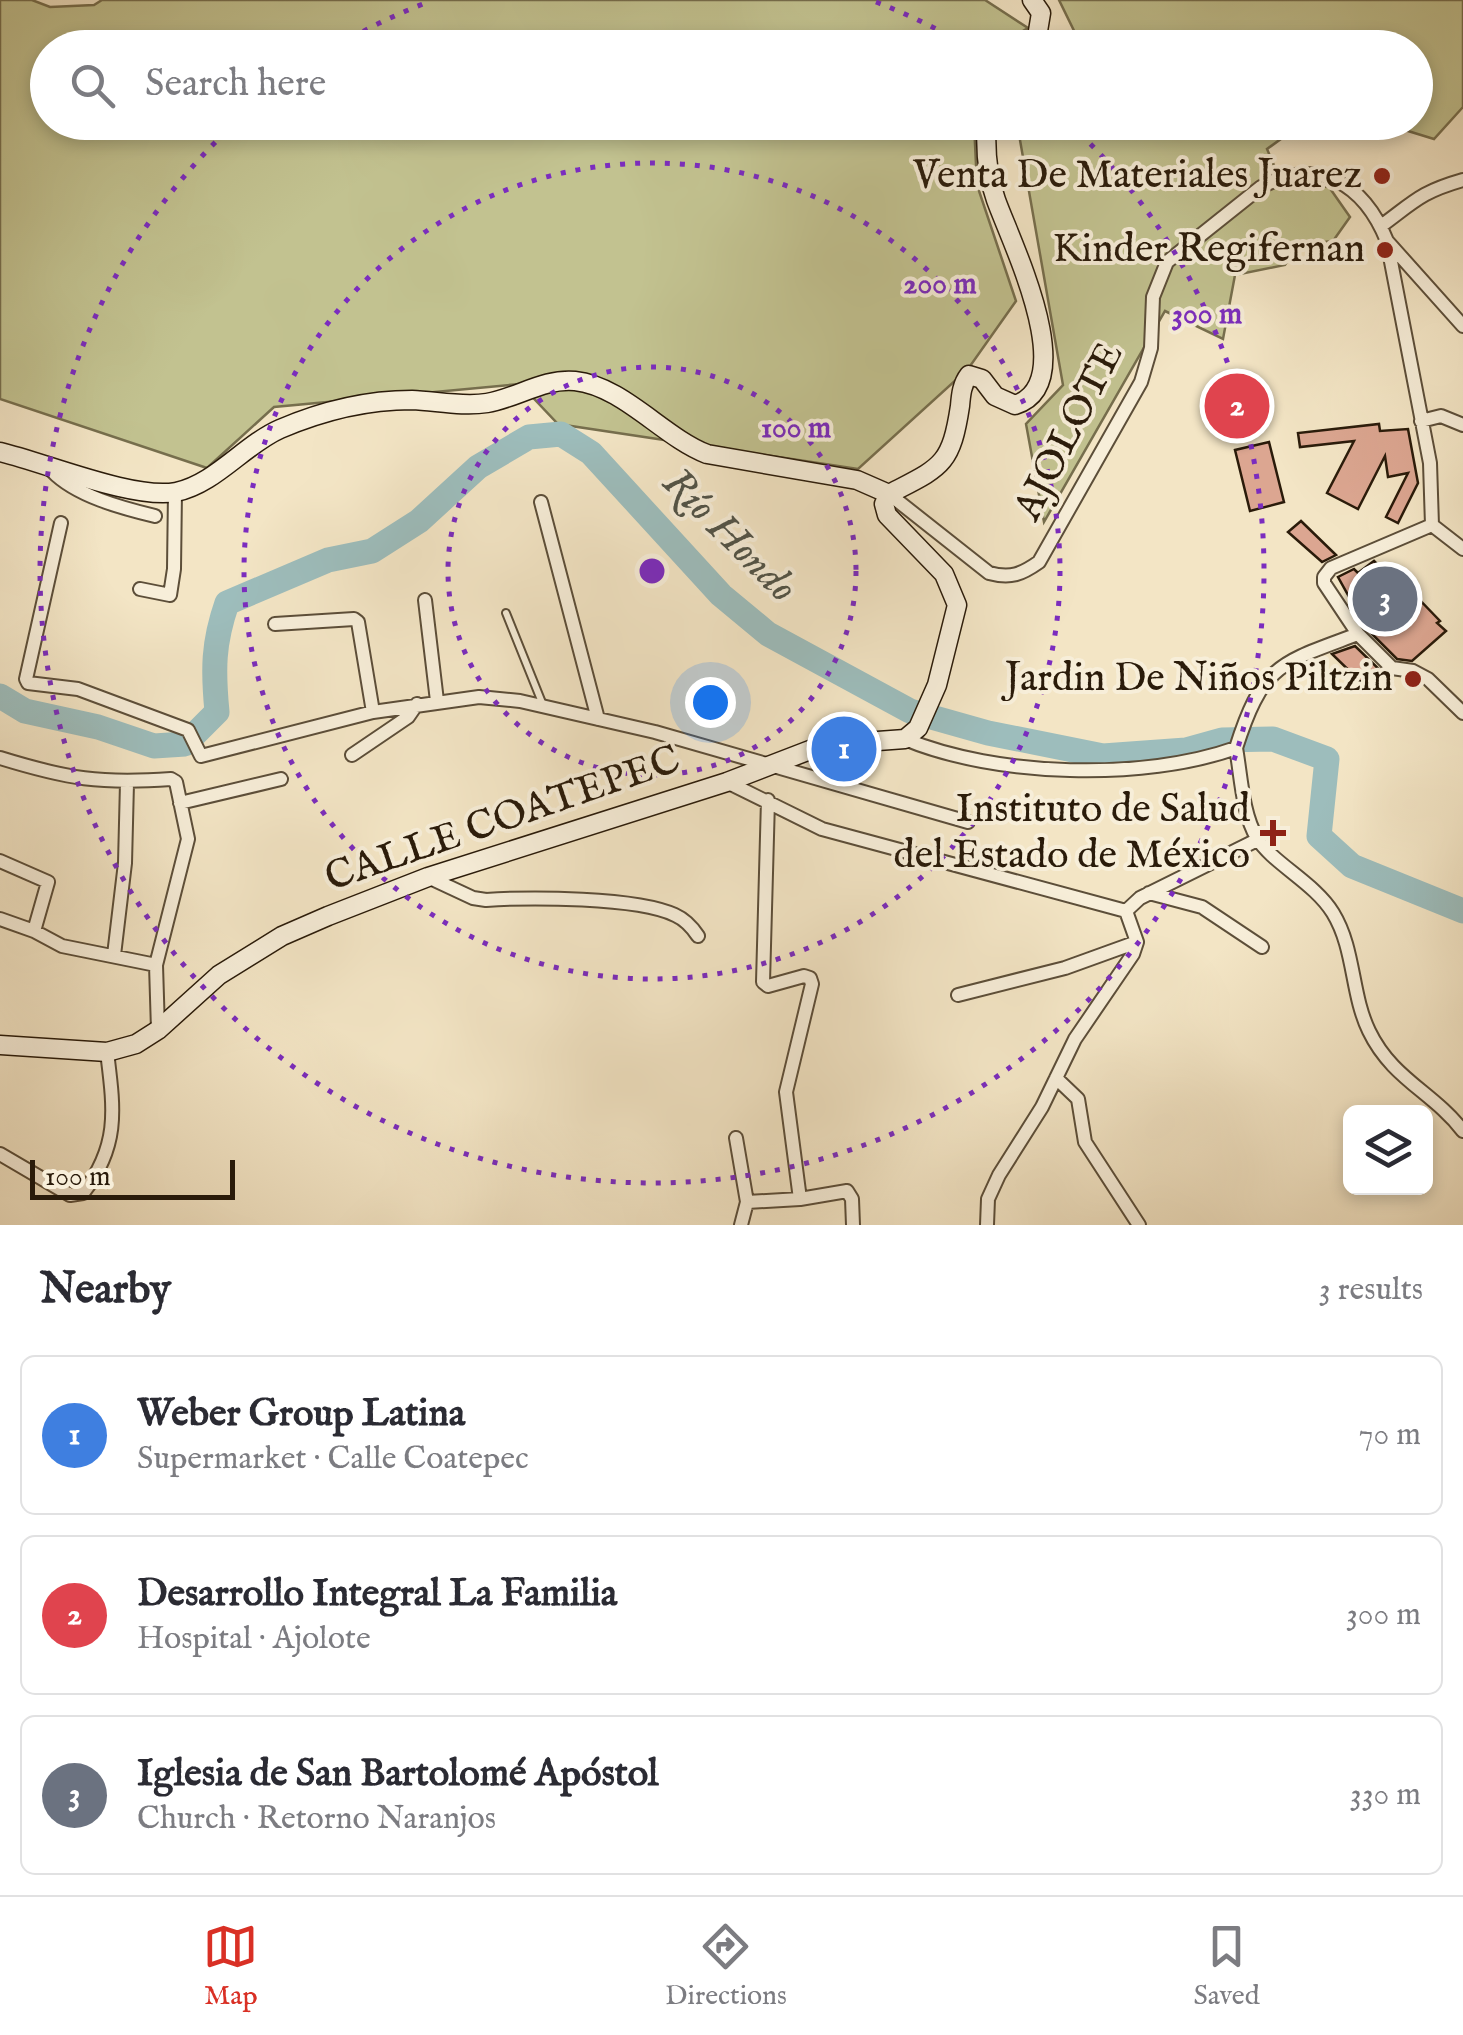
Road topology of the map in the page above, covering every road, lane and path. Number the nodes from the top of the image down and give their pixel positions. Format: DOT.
graph roads {
  1 [pos="1032,0"];
  2 [pos="1038,30"];
  3 [pos="986,140"];
  4 [pos="1463,180"];
  5 [pos="1381,226"];
  6 [pos="1387,241"];
  7 [pos="1463,326"];
  8 [pos="1422,420"];
  9 [pos="1463,424"];
  10 [pos="0,452"];
  11 [pos="50,464"];
  12 [pos="174,492"];
  13 [pos="889,494"];
  14 [pos="541,502"];
  15 [pos="155,516"];
  16 [pos="61,523"];
  17 [pos="1432,524"];
  18 [pos="1463,549"];
  19 [pos="140,589"];
  20 [pos="425,600"];
  21 [pos="506,613"];
  22 [pos="275,624"];
  23 [pos="1358,634"];
  24 [pos="437,701"];
  25 [pos="417,704"];
  26 [pos="544,706"];
  27 [pos="373,712"];
  28 [pos="1463,713"];
  29 [pos="598,719"];
  30 [pos="917,726"];
  31 [pos="1238,744"];
  32 [pos="352,755"];
  33 [pos="0,758"];
  34 [pos="767,765"];
  35 [pos="280,779"];
  36 [pos="127,782"];
  37 [pos="726,782"];
  38 [pos="768,800"];
  39 [pos="180,803"];
  40 [pos="968,822"];
  41 [pos="1257,840"];
  42 [pos="0,861"];
  43 [pos="428,877"];
  44 [pos="1149,893"];
  45 [pos="1126,911"];
  46 [pos="0,920"];
  47 [pos="34,930"];
  48 [pos="698,936"];
  49 [pos="1136,942"];
  50 [pos="1262,947"];
  51 [pos="114,956"];
  52 [pos="156,965"];
  53 [pos="958,995"];
  54 [pos="158,1030"];
  55 [pos="0,1045"];
  56 [pos="107,1052"];
  57 [pos="1056,1078"];
  58 [pos="1463,1131"];
  59 [pos="736,1138"];
  60 [pos="0,1154"];
  61 [pos="800,1199"];
  62 [pos="747,1202"];
  63 [pos="741,1225"];
  64 [pos="854,1225"];
  65 [pos="987,1225"];
  66 [pos="1139,1225"];
  1 -- 2 [label="main road"];
  3 -- 13 [label="main road"];
  4 -- 5 [label="street"];
  5 -- 6 [label="street"];
  5 -- 13 [label="street, AJOLOTE"];
  6 -- 7 [label="street"];
  6 -- 8 [label="street"];
  8 -- 9 [label="street"];
  8 -- 17 [label="street"];
  10 -- 11 [label="main road"];
  11 -- 12 [label="main road"];
  11 -- 15 [label="street"];
  12 -- 13 [label="main road"];
  12 -- 19 [label="street"];
  13 -- 30 [label="main road"];
  14 -- 29 [label="street"];
  16 -- 27 [label="street"];
  17 -- 18 [label="street"];
  17 -- 23 [label="street"];
  20 -- 24 [label="street"];
  21 -- 26 [label="lane"];
  22 -- 27 [label="street"];
  23 -- 28 [label="street"];
  23 -- 31 [label="street"];
  24 -- 25 [label="street"];
  24 -- 26 [label="street"];
  25 -- 27 [label="street"];
  25 -- 32 [label="street"];
  26 -- 29 [label="street"];
  29 -- 34 [label="street"];
  30 -- 31 [label="street, CALLE COATEPEC"];
  30 -- 34 [label="main road, CALLE COATEPEC"];
  31 -- 41 [label="street"];
  33 -- 36 [label="street"];
  34 -- 37 [label="main road, CALLE COATEPEC"];
  34 -- 40 [label="street"];
  35 -- 39 [label="street"];
  36 -- 39 [label="street"];
  36 -- 51 [label="street"];
  37 -- 38 [label="street"];
  37 -- 43 [label="main road, CALLE COATEPEC"];
  38 -- 45 [label="street"];
  38 -- 61 [label="street"];
  39 -- 52 [label="street"];
  41 -- 44 [label="street"];
  41 -- 58 [label="street"];
  42 -- 47 [label="street"];
  43 -- 48 [label="street"];
  43 -- 54 [label="main road, CALLE COATEPEC"];
  44 -- 45 [label="street"];
  44 -- 50 [label="street"];
  45 -- 49 [label="street"];
  46 -- 47 [label="street"];
  47 -- 51 [label="street"];
  49 -- 53 [label="street"];
  49 -- 57 [label="street"];
  51 -- 52 [label="street"];
  52 -- 54 [label="street"];
  54 -- 56 [label="main road, CALLE COATEPEC"];
  55 -- 56 [label="main road, CALLE COATEPEC"];
  56 -- 60 [label="street"];
  57 -- 65 [label="street"];
  57 -- 66 [label="street"];
  59 -- 62 [label="street"];
  61 -- 62 [label="street"];
  61 -- 64 [label="street"];
  62 -- 63 [label="street"];
}
